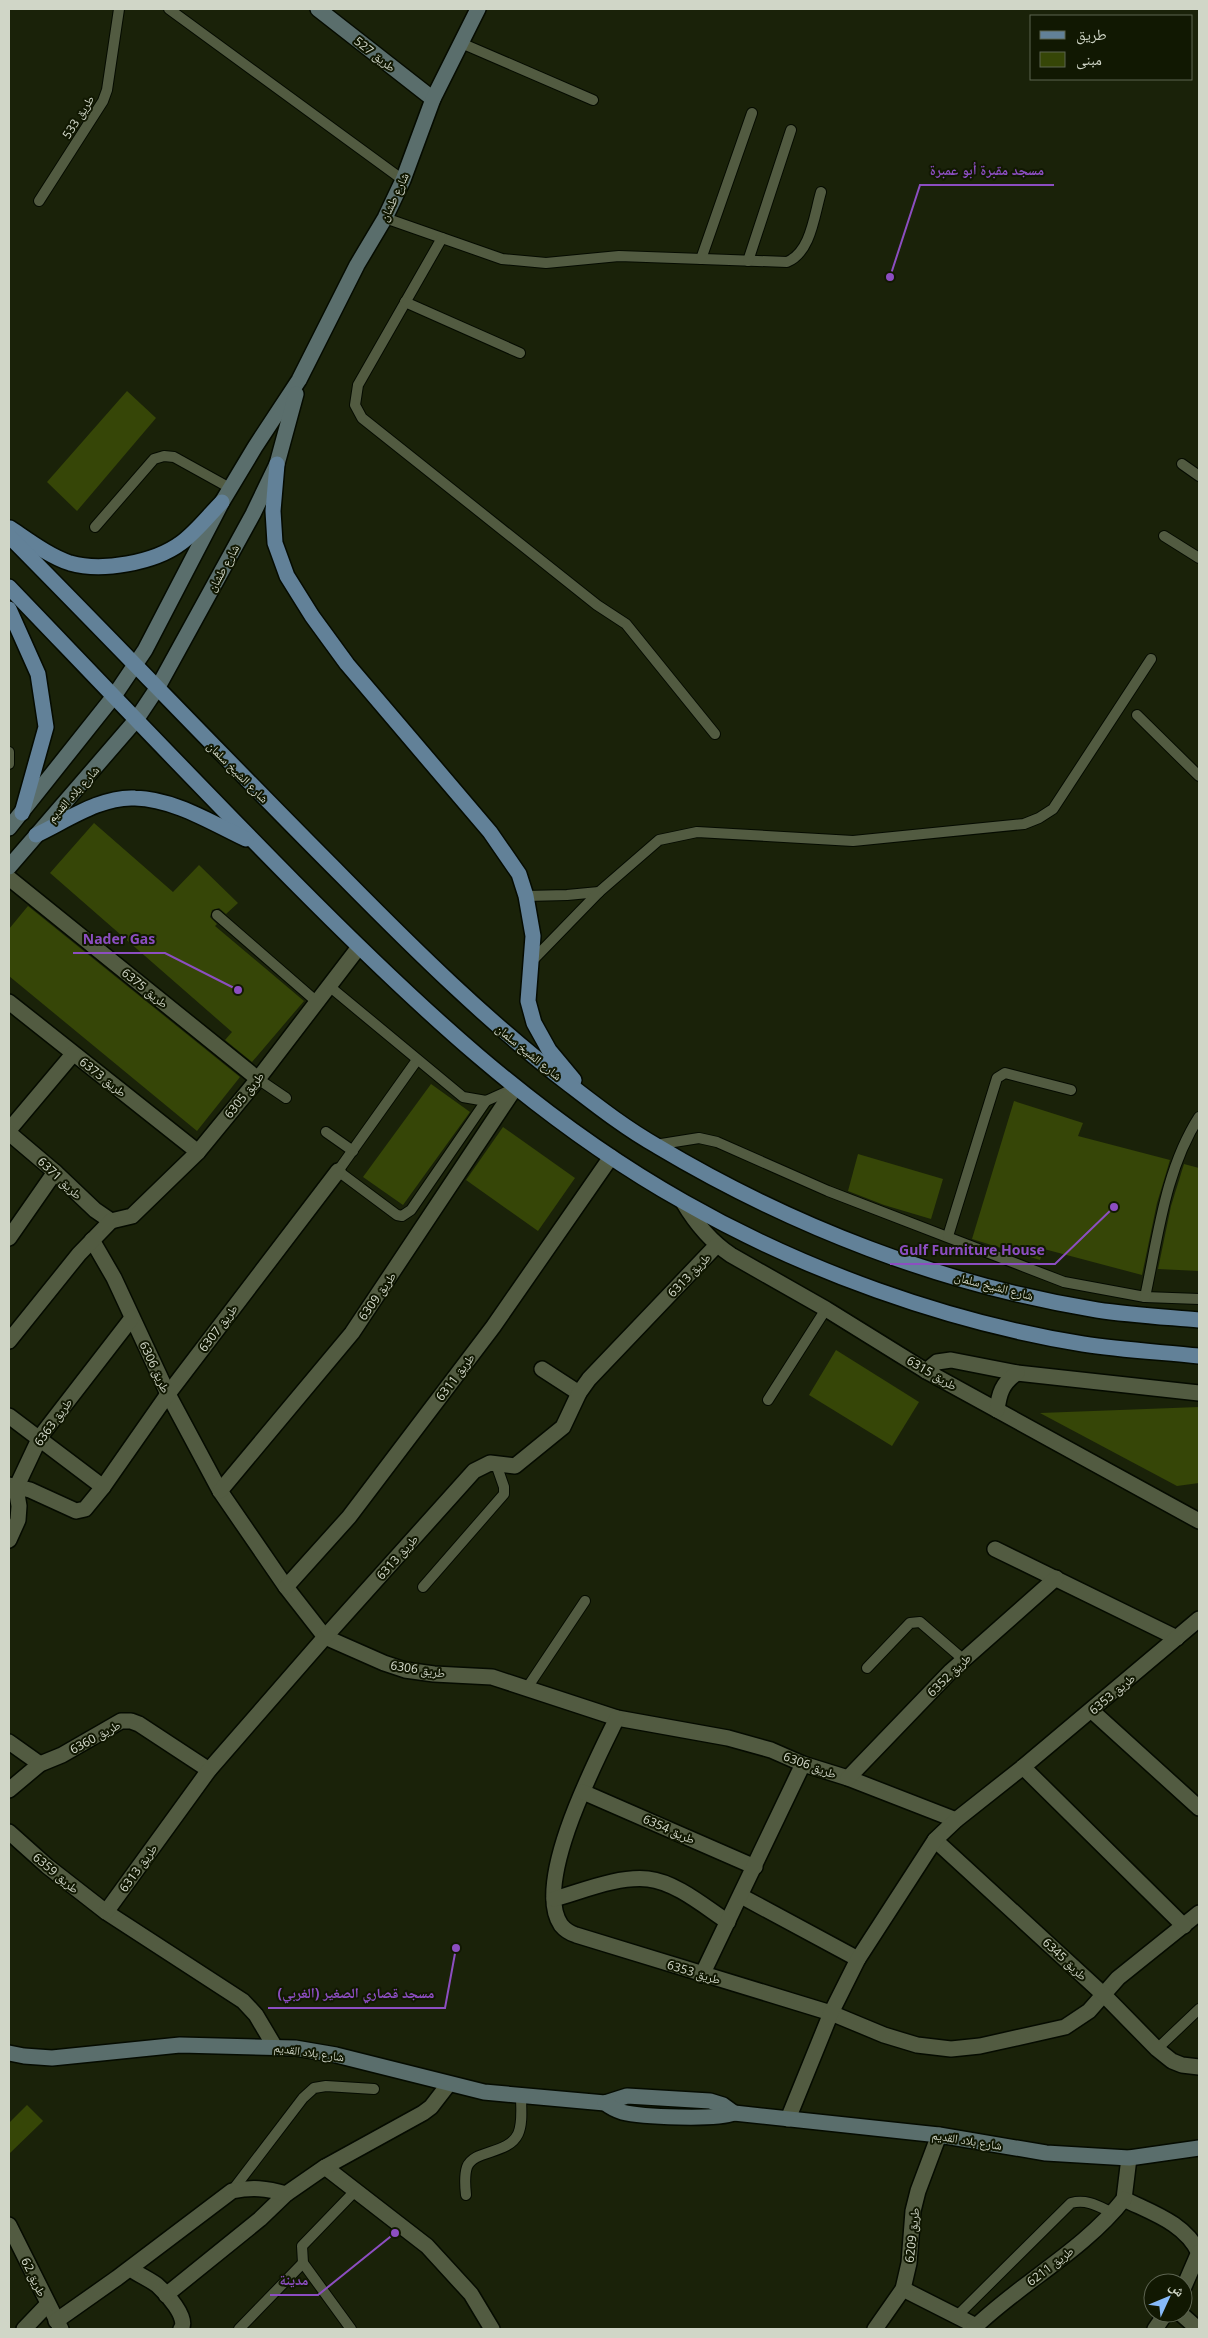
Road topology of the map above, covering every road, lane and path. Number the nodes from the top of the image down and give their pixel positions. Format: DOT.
graph roads {
  1 [pos="119,9"];
  2 [pos="169,9"];
  3 [pos="318,9"];
  4 [pos="478,9"];
  5 [pos="461,43"];
  6 [pos="433,99"];
  7 [pos="593,100"];
  8 [pos="752,113"];
  9 [pos="791,130"];
  10 [pos="403,180"];
  11 [pos="821,192"];
  12 [pos="40,201"];
  13 [pos="385,218"];
  14 [pos="442,238"];
  15 [pos="701,259"];
  16 [pos="748,261"];
  17 [pos="405,302"];
  18 [pos="520,353"];
  19 [pos="299,380"];
  20 [pos="277,464"];
  21 [pos="1182,464"];
  22 [pos="1199,476"];
  23 [pos="230,488"];
  24 [pos="222,502"];
  25 [pos="9,528"];
  26 [pos="95,528"];
  27 [pos="9,536"];
  28 [pos="1164,536"];
  29 [pos="1199,558"];
  30 [pos="9,587"];
  31 [pos="9,609"];
  32 [pos="1151,659"];
  33 [pos="136,665"];
  34 [pos="158,687"];
  35 [pos="114,696"];
  36 [pos="1137,715"];
  37 [pos="136,720"];
  38 [pos="715,734"];
  39 [pos="9,752"];
  40 [pos="9,764"];
  41 [pos="1199,776"];
  42 [pos="22,813"];
  43 [pos="9,828"];
  44 [pos="36,835"];
  45 [pos="256,844"];
  46 [pos="9,867"];
  47 [pos="9,878"];
  48 [pos="599,892"];
  49 [pos="526,896"];
  50 [pos="217,915"];
  51 [pos="359,948"];
  52 [pos="530,964"];
  53 [pos="329,986"];
  54 [pos="9,1002"];
  55 [pos="317,1002"];
  56 [pos="73,1054"];
  57 [pos="417,1060"];
  58 [pos="258,1079"];
  59 [pos="515,1088"];
  60 [pos="1071,1090"];
  61 [pos="286,1098"];
  62 [pos="486,1101"];
  63 [pos="593,1103"];
  64 [pos="1199,1117"];
  65 [pos="9,1131"];
  66 [pos="326,1132"];
  67 [pos="654,1145"];
  68 [pos="353,1151"];
  69 [pos="198,1152"];
  70 [pos="611,1157"];
  71 [pos="56,1172"];
  72 [pos="338,1172"];
  73 [pos="683,1202"];
  74 [pos="111,1221"];
  75 [pos="948,1236"];
  76 [pos="9,1238"];
  77 [pos="92,1240"];
  78 [pos="716,1246"];
  79 [pos="1145,1297"];
  80 [pos="1199,1299"];
  81 [pos="826,1309"];
  82 [pos="132,1318"];
  83 [pos="1199,1320"];
  84 [pos="10,1336"];
  85 [pos="1199,1356"];
  86 [pos="542,1369"];
  87 [pos="926,1371"];
  88 [pos="1017,1373"];
  89 [pos="1199,1393"];
  90 [pos="168,1394"];
  91 [pos="579,1394"];
  92 [pos="768,1400"];
  93 [pos="997,1410"];
  94 [pos="9,1416"];
  95 [pos="40,1438"];
  96 [pos="496,1464"];
  97 [pos="12,1486"];
  98 [pos="103,1488"];
  99 [pos="220,1491"];
  100 [pos="1198,1516"];
  101 [pos="9,1540"];
  102 [pos="996,1549"];
  103 [pos="1056,1578"];
  104 [pos="286,1587"];
  105 [pos="423,1587"];
  106 [pos="585,1601"];
  107 [pos="1199,1620"];
  108 [pos="325,1636"];
  109 [pos="1177,1638"];
  110 [pos="964,1660"];
  111 [pos="867,1668"];
  112 [pos="527,1688"];
  113 [pos="1092,1711"];
  114 [pos="616,1718"];
  115 [pos="9,1742"];
  116 [pos="40,1764"];
  117 [pos="804,1764"];
  118 [pos="1023,1768"];
  119 [pos="209,1770"];
  120 [pos="848,1778"];
  121 [pos="9,1790"];
  122 [pos="583,1792"];
  123 [pos="1199,1808"];
  124 [pos="956,1820"];
  125 [pos="9,1832"];
  126 [pos="935,1840"];
  127 [pos="755,1867"];
  128 [pos="741,1896"];
  129 [pos="554,1899"];
  130 [pos="106,1912"];
  131 [pos="1199,1913"];
  132 [pos="728,1922"];
  133 [pos="1184,1926"];
  134 [pos="858,1959"];
  135 [pos="702,1975"];
  136 [pos="1104,1995"];
  137 [pos="1199,2009"];
  138 [pos="831,2013"];
  139 [pos="275,2047"];
  140 [pos="1157,2049"];
  141 [pos="9,2053"];
  142 [pos="1199,2067"];
  143 [pos="448,2085"];
  144 [pos="374,2090"];
  145 [pos="522,2096"];
  146 [pos="788,2119"];
  147 [pos="939,2135"];
  148 [pos="1199,2148"];
  149 [pos="1129,2158"];
  150 [pos="325,2167"];
  151 [pos="356,2190"];
  152 [pos="232,2191"];
  153 [pos="286,2194"];
  154 [pos="466,2195"];
  155 [pos="1124,2199"];
  156 [pos="1113,2213"];
  157 [pos="9,2224"];
  158 [pos="1199,2252"];
  159 [pos="303,2263"];
  160 [pos="130,2269"];
  161 [pos="1190,2273"];
  162 [pos="904,2289"];
  163 [pos="166,2295"];
  164 [pos="47,2305"];
  165 [pos="956,2317"];
  166 [pos="58,2325"];
  167 [pos="974,2328"];
  168 [pos="24,2329"];
  169 [pos="181,2329"];
  170 [pos="239,2329"];
  171 [pos="350,2329"];
  172 [pos="492,2329"];
  173 [pos="875,2329"];
  1 -- 12 [label="lane, طريق 533"];
  2 -- 10 [label="lane"];
  3 -- 6 [label="street, طريق 527"];
  4 -- 5 [label="street, شارع طشان"];
  5 -- 6 [label="street, شارع طشان"];
  5 -- 7 [label="lane"];
  6 -- 10 [label="street, شارع طشان"];
  8 -- 15 [label="lane"];
  9 -- 16 [label="lane"];
  10 -- 13 [label="street, شارع طشان"];
  11 -- 16 [label="lane"];
  13 -- 14 [label="lane"];
  13 -- 19 [label="street, شارع طشان"];
  14 -- 15 [label="lane"];
  14 -- 17 [label="lane"];
  15 -- 16 [label="lane"];
  17 -- 18 [label="lane"];
  17 -- 38 [label="lane"];
  19 -- 20 [label="street, شارع طشان"];
  19 -- 23 [label="street, شارع طشان"];
  20 -- 34 [label="street, شارع طشان"];
  20 -- 49 [label="main road"];
  21 -- 22 [label="lane"];
  23 -- 24 [label="street, شارع طشان"];
  23 -- 26 [label="lane"];
  24 -- 25 [label="main road"];
  24 -- 33 [label="street, شارع طشان"];
  27 -- 33 [label="main road, شارع الشيخ سلمان"];
  28 -- 29 [label="lane"];
  30 -- 35 [label="main road"];
  31 -- 42 [label="main road"];
  32 -- 48 [label="lane"];
  33 -- 34 [label="main road, شارع الشيخ سلمان"];
  33 -- 35 [label="street, شارع طشان"];
  34 -- 37 [label="street, شارع طشان"];
  34 -- 63 [label="main road, شارع الشيخ سلمان"];
  35 -- 37 [label="main road"];
  35 -- 42 [label="street"];
  36 -- 41 [label="lane"];
  37 -- 44 [label="street, شارع بلاد القديم"];
  37 -- 45 [label="main road"];
  39 -- 40 [label="lane"];
  42 -- 43 [label="street"];
  44 -- 45 [label="main road"];
  44 -- 46 [label="street, شارع بلاد القديم"];
  45 -- 51 [label="main road"];
  47 -- 58 [label="street, طريق 6375"];
  48 -- 49 [label="lane"];
  48 -- 52 [label="lane"];
  49 -- 52 [label="main road"];
  50 -- 55 [label="lane"];
  51 -- 53 [label="street, طريق 6305"];
  51 -- 59 [label="main road"];
  52 -- 63 [label="main road"];
  53 -- 55 [label="street, طريق 6305"];
  53 -- 57 [label="lane"];
  54 -- 56 [label="street, طريق 6373"];
  55 -- 58 [label="street, طريق 6305"];
  56 -- 65 [label="street, طريق 6371"];
  56 -- 69 [label="street, طريق 6373"];
  57 -- 62 [label="lane"];
  57 -- 68 [label="lane"];
  58 -- 61 [label="lane"];
  58 -- 69 [label="street, طريق 6305"];
  59 -- 62 [label="lane"];
  59 -- 70 [label="main road"];
  59 -- 99 [label="street, طريق 6309"];
  60 -- 75 [label="lane"];
  62 -- 72 [label="lane"];
  63 -- 67 [label="main road, شارع الشيخ سلمان"];
  64 -- 79 [label="lane"];
  65 -- 71 [label="street, طريق 6371"];
  66 -- 68 [label="lane"];
  67 -- 75 [label="lane"];
  67 -- 83 [label="main road, شارع الشيخ سلمان"];
  68 -- 72 [label="lane"];
  69 -- 74 [label="street, طريق 6305"];
  70 -- 73 [label="main road"];
  70 -- 104 [label="street, طريق 6311"];
  71 -- 74 [label="street, طريق 6371"];
  71 -- 76 [label="street"];
  72 -- 90 [label="street, طريق 6307"];
  73 -- 78 [label="street, طريق 6315"];
  73 -- 85 [label="main road"];
  74 -- 77 [label="street"];
  75 -- 79 [label="lane"];
  77 -- 82 [label="street, طريق 6306"];
  77 -- 84 [label="street"];
  78 -- 81 [label="street, طريق 6315"];
  78 -- 91 [label="street, طريق 6313"];
  79 -- 80 [label="lane"];
  81 -- 87 [label="street, طريق 6315"];
  81 -- 92 [label="lane"];
  82 -- 90 [label="street, طريق 6306"];
  82 -- 95 [label="street, طريق 6363"];
  86 -- 91 [label="street"];
  87 -- 88 [label="street"];
  87 -- 93 [label="street, طريق 6315"];
  88 -- 89 [label="street"];
  88 -- 93 [label="street"];
  90 -- 98 [label="street, طريق 6307"];
  90 -- 99 [label="street, طريق 6306"];
  91 -- 96 [label="street, طريق 6313"];
  93 -- 100 [label="street, طريق 6315"];
  94 -- 95 [label="street"];
  95 -- 97 [label="street, طريق 6363"];
  95 -- 98 [label="street"];
  96 -- 105 [label="lane"];
  96 -- 108 [label="street, طريق 6313"];
  97 -- 98 [label="street, طريق 6307"];
  97 -- 101 [label="street"];
  99 -- 104 [label="street, طريق 6306"];
  102 -- 103 [label="street"];
  103 -- 109 [label="street"];
  103 -- 110 [label="street, طريق 6352"];
  104 -- 108 [label="street, طريق 6306"];
  106 -- 112 [label="lane"];
  107 -- 109 [label="street, طريق 6353"];
  108 -- 112 [label="street, طريق 6306"];
  108 -- 119 [label="street, طريق 6313"];
  109 -- 113 [label="street, طريق 6353"];
  110 -- 111 [label="lane"];
  110 -- 120 [label="street, طريق 6352"];
  112 -- 114 [label="street, طريق 6306"];
  113 -- 118 [label="street, طريق 6353"];
  113 -- 123 [label="street"];
  114 -- 117 [label="street, طريق 6306"];
  114 -- 122 [label="street"];
  115 -- 116 [label="street"];
  116 -- 119 [label="street, طريق 6360"];
  116 -- 121 [label="street, طريق 6360"];
  117 -- 120 [label="street, طريق 6306"];
  117 -- 127 [label="street"];
  118 -- 124 [label="street, طريق 6353"];
  118 -- 133 [label="street"];
  119 -- 130 [label="street, طريق 6313"];
  120 -- 124 [label="street, طريق 6306"];
  122 -- 127 [label="street, طريق 6354"];
  122 -- 129 [label="street"];
  124 -- 126 [label="street, طريق 6353"];
  125 -- 130 [label="street, طريق 6359"];
  126 -- 134 [label="street, طريق 6353"];
  126 -- 136 [label="street, طريق 6345"];
  127 -- 128 [label="street"];
  128 -- 132 [label="street"];
  128 -- 134 [label="street"];
  129 -- 132 [label="street"];
  129 -- 135 [label="street, طريق 6353"];
  130 -- 139 [label="street, طريق 6359"];
  131 -- 133 [label="street"];
  132 -- 135 [label="street"];
  133 -- 136 [label="street"];
  134 -- 138 [label="street, طريق 6353"];
  135 -- 138 [label="street, طريق 6353"];
  136 -- 138 [label="street"];
  136 -- 140 [label="street, طريق 6345"];
  137 -- 140 [label="lane"];
  138 -- 146 [label="street, طريق 6353"];
  139 -- 141 [label="street, شارع بلاد القديم"];
  139 -- 143 [label="street, شارع بلاد القديم"];
  140 -- 142 [label="street, طريق 6345"];
  143 -- 145 [label="street, شارع بلاد القديم"];
  143 -- 150 [label="street"];
  144 -- 152 [label="lane"];
  145 -- 146 [label="street, شارع بلاد القديم"];
  145 -- 154 [label="lane"];
  146 -- 147 [label="street, شارع بلاد القديم"];
  147 -- 149 [label="street, شارع بلاد القديم"];
  147 -- 162 [label="street, طريق 6209"];
  148 -- 149 [label="street, شارع بلاد القديم"];
  149 -- 155 [label="street"];
  150 -- 151 [label="street"];
  150 -- 153 [label="street"];
  151 -- 159 [label="lane"];
  151 -- 172 [label="street"];
  152 -- 153 [label="street"];
  152 -- 160 [label="street"];
  153 -- 163 [label="street"];
  155 -- 156 [label="street, طريق 6211"];
  155 -- 158 [label="street"];
  156 -- 165 [label="lane"];
  156 -- 167 [label="street, طريق 6211"];
  157 -- 164 [label="street, طريق 62"];
  158 -- 161 [label="street"];
  159 -- 170 [label="lane"];
  159 -- 171 [label="lane"];
  160 -- 163 [label="street"];
  160 -- 166 [label="street"];
  162 -- 165 [label="street"];
  162 -- 173 [label="street, طريق 6209"];
  163 -- 169 [label="street"];
  164 -- 166 [label="street, طريق 62"];
  164 -- 168 [label="street"];
  165 -- 167 [label="street"];
}
